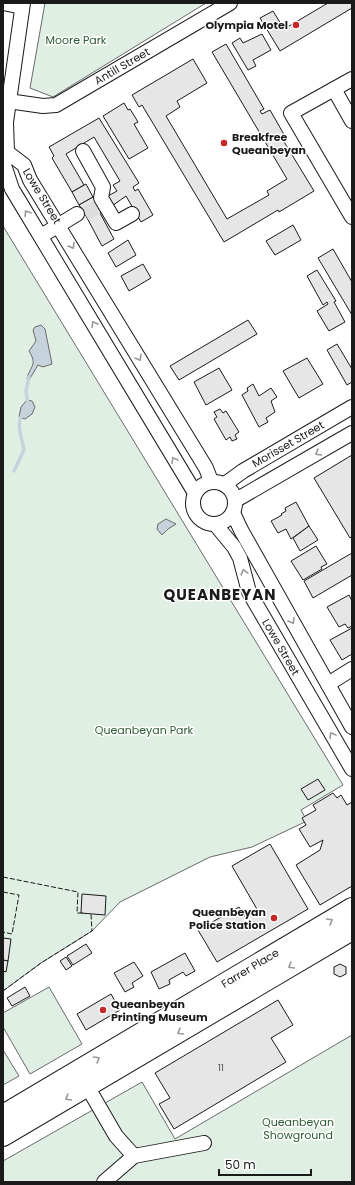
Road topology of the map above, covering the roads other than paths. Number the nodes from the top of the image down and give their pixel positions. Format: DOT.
graph roads {
  1 [pos="3,3"];
  2 [pos="230,3"];
  3 [pos="23,5"];
  4 [pos="352,79"];
  5 [pos="334,89"];
  6 [pos="8,101"];
  7 [pos="352,121"];
  8 [pos="83,151"];
  9 [pos="5,152"];
  10 [pos="30,180"];
  11 [pos="7,192"];
  12 [pos="81,212"];
  13 [pos="132,214"];
  14 [pos="352,216"];
  15 [pos="59,224"];
  16 [pos="41,236"];
  17 [pos="352,407"];
  18 [pos="352,433"];
  19 [pos="218,483"];
  20 [pos="195,493"];
  21 [pos="234,506"];
  22 [pos="214,524"];
  23 [pos="352,669"];
  24 [pos="328,684"];
  25 [pos="352,727"];
  26 [pos="352,769"];
  27 [pos="352,908"];
  28 [pos="352,930"];
  29 [pos="220,997"];
  30 [pos="87,1086"];
  31 [pos="3,1115"];
  32 [pos="3,1136"];
  33 [pos="204,1143"];
  34 [pos="134,1156"];
  35 [pos="104,1182"];
  1 -- 3 [label="street"];
  2 -- 6 [label="street, Antill Street"];
  3 -- 6 [label="street"];
  4 -- 5 [label="street"];
  5 -- 7 [label="street"];
  5 -- 14 [label="street"];
  6 -- 9 [label="street"];
  8 -- 13 [label="street"];
  9 -- 10 [label="street, Lowe Street"];
  9 -- 11 [label="street, Lowe Street"];
  10 -- 11 [label="street"];
  10 -- 15 [label="street, Lowe Street"];
  16 -- 11 [label="street, Lowe Street, one-way"];
  12 -- 15 [label="street"];
  15 -- 16 [label="street"];
  15 -- 19 [label="street, Lowe Street, one-way"];
  20 -- 16 [label="street, Lowe Street, one-way"];
  17 -- 19 [label="street, Morisset Street"];
  18 -- 21 [label="street, Morisset Street, one-way"];
  19 -- 20 [label="street"];
  19 -- 21 [label="street"];
  20 -- 22 [label="street"];
  21 -- 22 [label="street"];
  21 -- 24 [label="street, Lowe Street, one-way"];
  26 -- 22 [label="street, Lowe Street, one-way"];
  23 -- 24 [label="street"];
  24 -- 25 [label="street, Lowe Street"];
  29 -- 27 [label="highway, Farrer Place, one-way"];
  28 -- 29 [label="highway, Farrer Place, one-way"];
  29 -- 30 [label="highway, Farrer Place, one-way"];
  31 -- 29 [label="highway, Farrer Place, one-way"];
  30 -- 32 [label="highway, Farrer Place, one-way"];
  30 -- 34 [label="street"];
  33 -- 34 [label="street"];
  34 -- 35 [label="street"];
}
